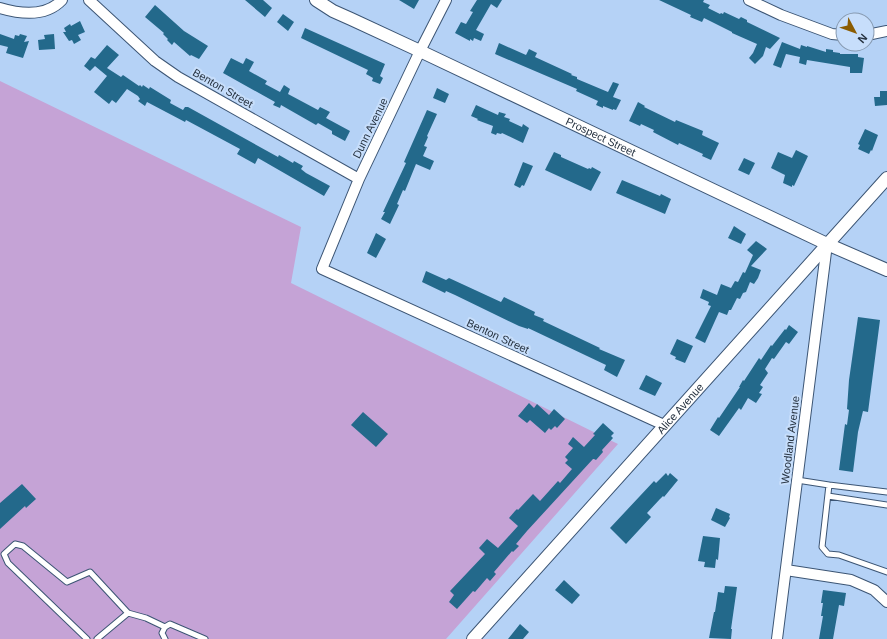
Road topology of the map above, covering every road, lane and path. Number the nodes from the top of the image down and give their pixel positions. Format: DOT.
graph roads {
  1 [pos="62,0"];
  2 [pos="88,0"];
  3 [pos="316,0"];
  4 [pos="446,0"];
  5 [pos="748,0"];
  6 [pos="0,8"];
  7 [pos="887,31"];
  8 [pos="835,34"];
  9 [pos="875,34"];
  10 [pos="420,51"];
  11 [pos="887,178"];
  12 [pos="359,179"];
  13 [pos="827,244"];
  14 [pos="322,269"];
  15 [pos="887,270"];
  16 [pos="664,425"];
  17 [pos="797,480"];
  18 [pos="829,485"];
  19 [pos="887,492"];
  20 [pos="828,496"];
  21 [pos="887,504"];
  22 [pos="786,570"];
  23 [pos="887,572"];
  24 [pos="887,602"];
  25 [pos="128,613"];
  26 [pos="164,627"];
  27 [pos="87,639"];
  28 [pos="97,639"];
  29 [pos="165,639"];
  30 [pos="205,639"];
  31 [pos="473,639"];
  32 [pos="777,639"];
  1 -- 6 [label="street"];
  2 -- 12 [label="street, Benton Street"];
  3 -- 10 [label="street, Prospect Street"];
  4 -- 10 [label="street, Dunn Avenue"];
  5 -- 8 [label="street"];
  7 -- 9 [label="street"];
  10 -- 12 [label="street, Dunn Avenue"];
  10 -- 13 [label="street, Prospect Street"];
  11 -- 13 [label="street, Alice Avenue"];
  12 -- 14 [label="street, Dunn Avenue"];
  13 -- 15 [label="street, Prospect Street"];
  13 -- 16 [label="street, Alice Avenue"];
  13 -- 17 [label="street, Woodland Avenue"];
  14 -- 16 [label="street, Benton Street"];
  16 -- 31 [label="street, Alice Avenue"];
  17 -- 18 [label="lane"];
  17 -- 22 [label="street, Woodland Avenue"];
  18 -- 19 [label="lane"];
  18 -- 20 [label="lane"];
  20 -- 21 [label="lane"];
  20 -- 23 [label="lane"];
  22 -- 24 [label="street"];
  22 -- 32 [label="street, Woodland Avenue"];
  25 -- 26 [label="lane"];
  25 -- 27 [label="lane"];
  25 -- 28 [label="lane"];
  26 -- 29 [label="lane"];
  26 -- 30 [label="lane"];
}
